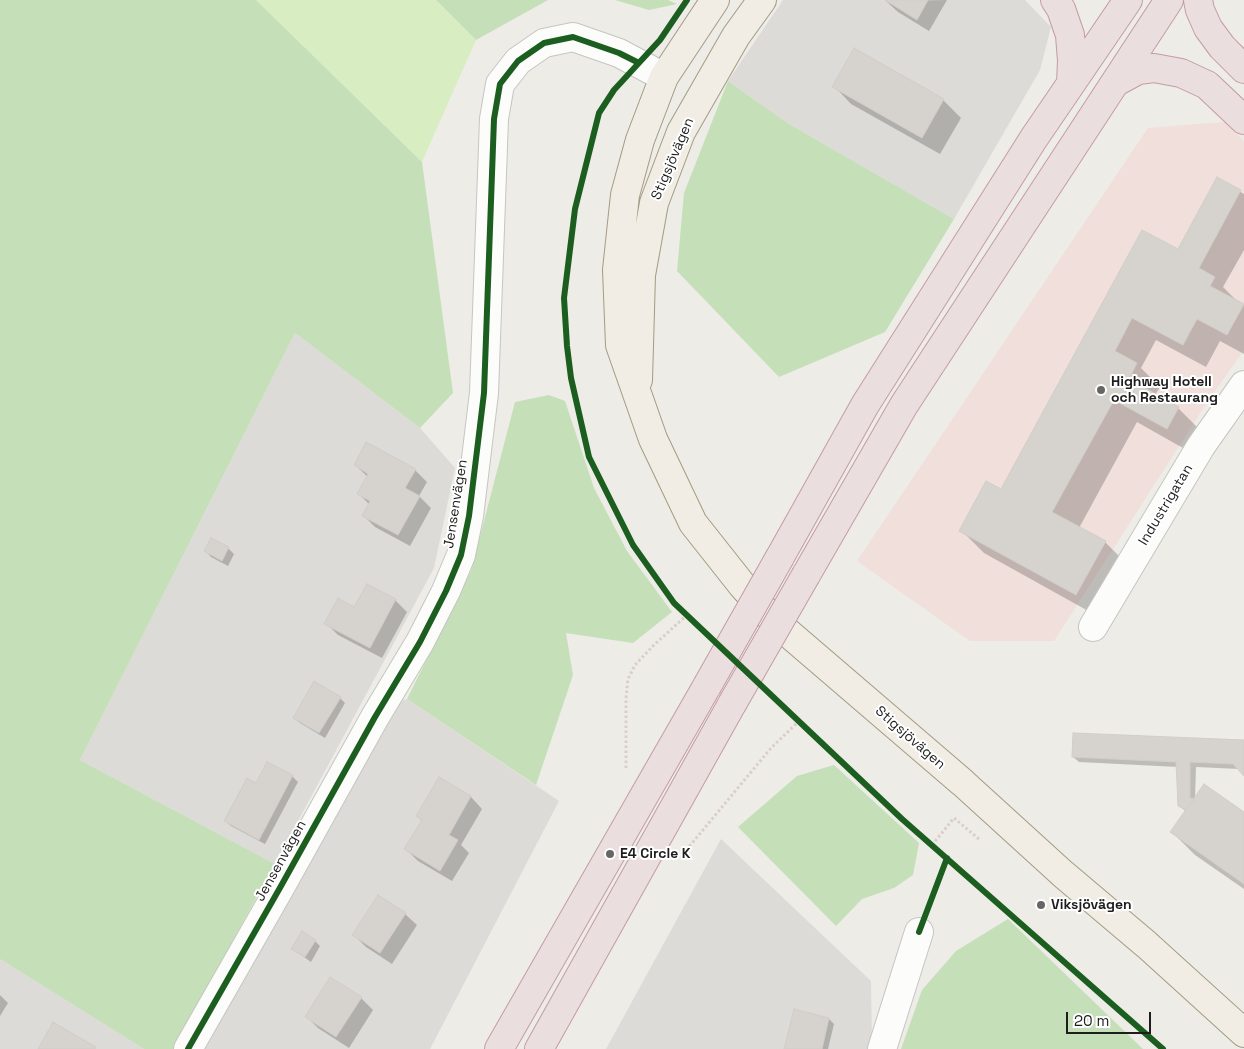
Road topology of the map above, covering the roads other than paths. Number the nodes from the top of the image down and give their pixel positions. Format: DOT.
graph roads {
  1 [pos="715,0"];
  2 [pos="762,0"];
  3 [pos="1055,0"];
  4 [pos="1128,0"];
  5 [pos="1169,0"];
  6 [pos="1198,0"];
  7 [pos="1244,70"];
  8 [pos="664,77"];
  9 [pos="1116,82"];
  10 [pos="1070,83"];
  11 [pos="1244,120"];
  12 [pos="1244,385"];
  13 [pos="638,396"];
  14 [pos="1093,627"];
  15 [pos="920,932"];
  16 [pos="1244,1033"];
  17 [pos="188,1049"];
  18 [pos="499,1049"];
  19 [pos="539,1049"];
  20 [pos="882,1049"];
  1 -- 8 [label="main road, Stigsjövägen"];
  2 -- 13 [label="main road, Stigsjövägen"];
  3 -- 10 [label="highway"];
  4 -- 10 [label="highway"];
  5 -- 9 [label="highway"];
  6 -- 7 [label="highway"];
  8 -- 13 [label="main road, Stigsjövägen"];
  8 -- 17 [label="street, Jensenvägen"];
  9 -- 11 [label="highway"];
  9 -- 19 [label="highway, bridge"];
  10 -- 18 [label="highway, bridge"];
  12 -- 14 [label="street, Industrigatan"];
  13 -- 16 [label="main road, Stigsjövägen"];
  15 -- 20 [label="street"];
}
